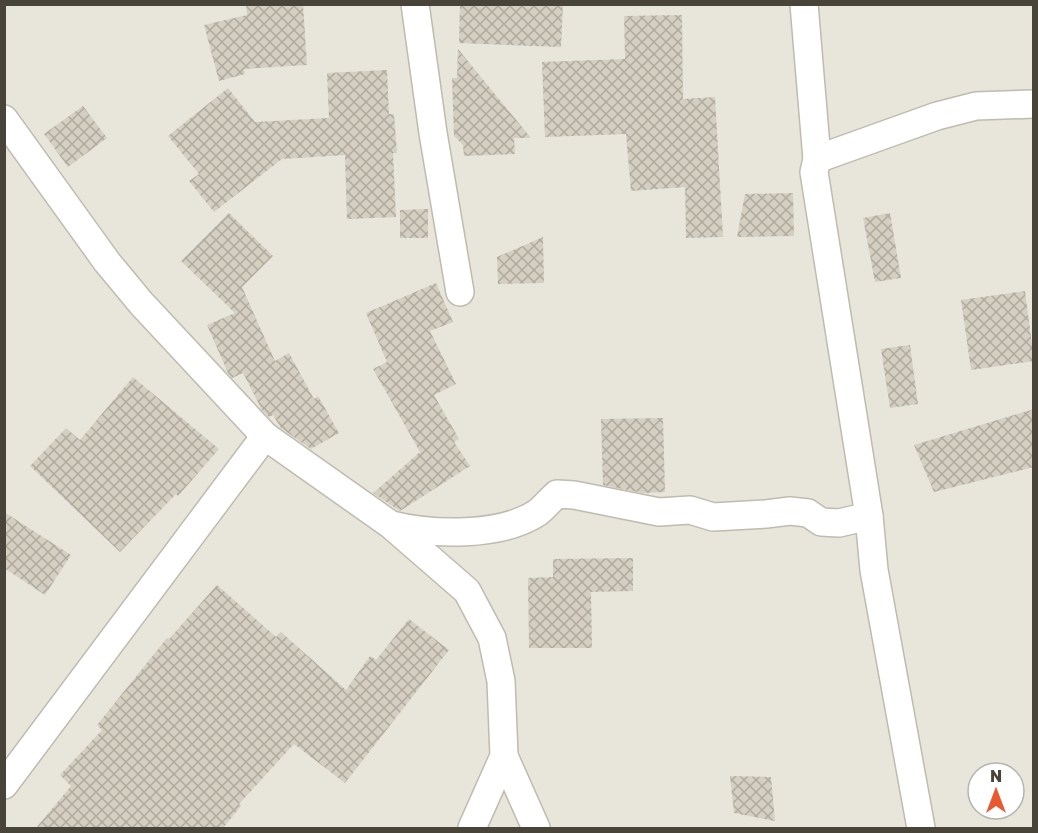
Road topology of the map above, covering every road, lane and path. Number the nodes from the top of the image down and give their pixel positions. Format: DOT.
graph roads {
  1 [pos="415,4"];
  2 [pos="804,4"];
  3 [pos="1034,104"];
  4 [pos="4,119"];
  5 [pos="817,159"];
  6 [pos="460,292"];
  7 [pos="265,436"];
  8 [pos="869,516"];
  9 [pos="391,525"];
  10 [pos="504,756"];
  11 [pos="4,785"];
  12 [pos="472,828"];
  13 [pos="536,828"];
  14 [pos="921,828"];
  1 -- 6 [label="street"];
  2 -- 5 [label="street"];
  3 -- 5 [label="street"];
  4 -- 7 [label="street"];
  5 -- 8 [label="street"];
  7 -- 9 [label="street"];
  7 -- 11 [label="street"];
  8 -- 9 [label="street"];
  8 -- 14 [label="street"];
  9 -- 10 [label="street"];
  10 -- 12 [label="street"];
  10 -- 13 [label="street"];
}
